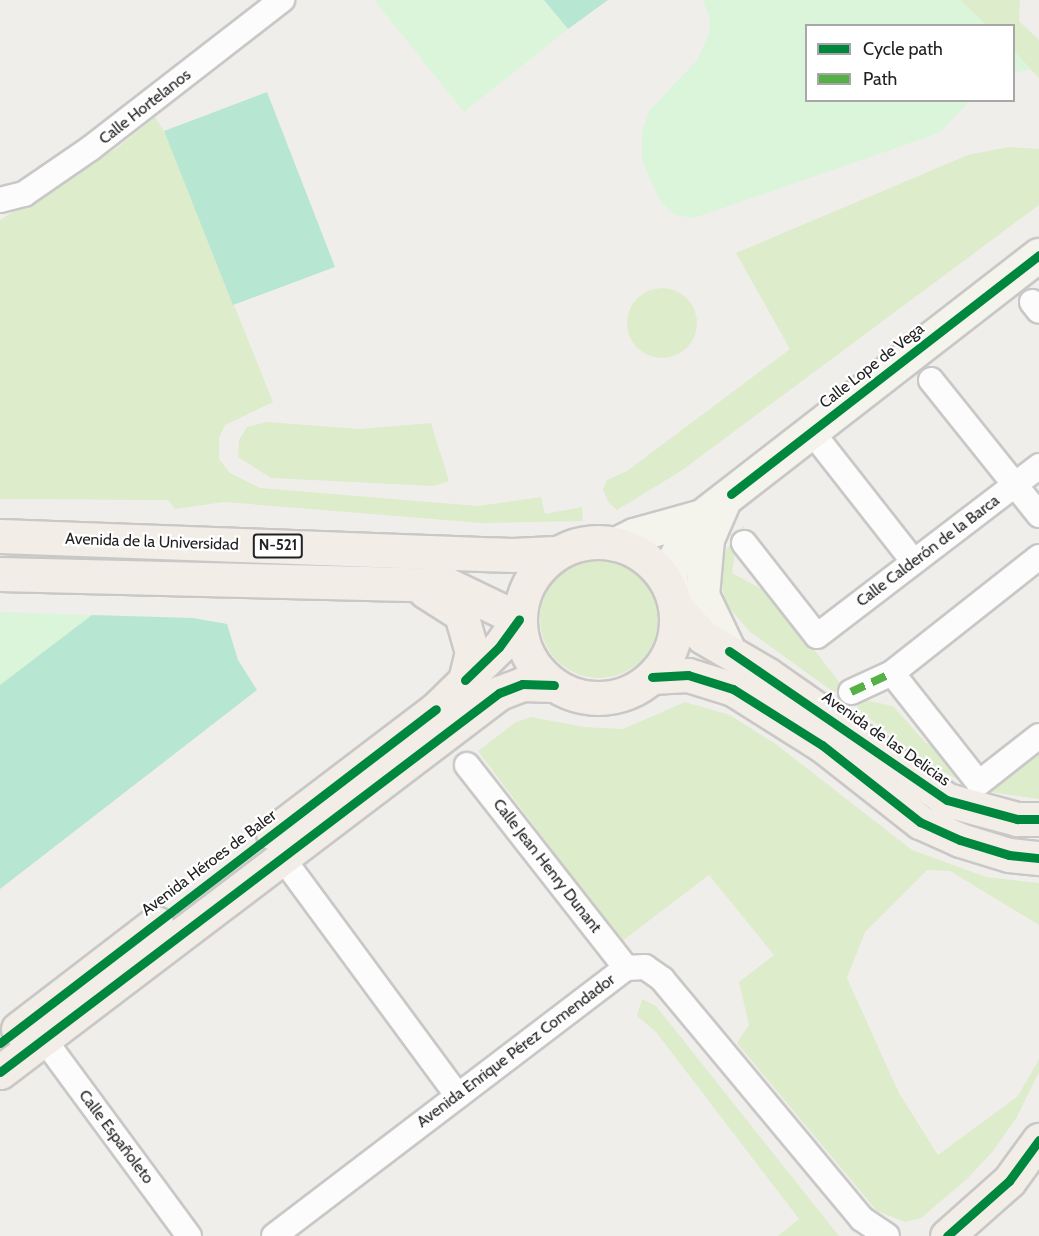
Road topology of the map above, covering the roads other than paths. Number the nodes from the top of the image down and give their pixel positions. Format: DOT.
graph roads {
  1 [pos="282,0"];
  2 [pos="0,200"];
  3 [pos="1039,255"];
  4 [pos="931,380"];
  5 [pos="812,432"];
  6 [pos="1039,466"];
  7 [pos="1015,484"];
  8 [pos="713,508"];
  9 [pos="1039,515"];
  10 [pos="0,536"];
  11 [pos="744,543"];
  12 [pos="616,544"];
  13 [pos="555,553"];
  14 [pos="1039,557"];
  15 [pos="913,561"];
  16 [pos="0,574"];
  17 [pos="413,584"];
  18 [pos="673,598"];
  19 [pos="519,619"];
  20 [pos="729,651"];
  21 [pos="892,673"];
  22 [pos="652,677"];
  23 [pos="465,680"];
  24 [pos="554,685"];
  25 [pos="851,692"];
  26 [pos="1039,736"];
  27 [pos="467,765"];
  28 [pos="947,800"];
  29 [pos="1039,819"];
  30 [pos="1039,838"];
  31 [pos="281,856"];
  32 [pos="1039,858"];
  33 [pos="626,968"];
  34 [pos="43,1038"];
  35 [pos="0,1042"];
  36 [pos="0,1072"];
  37 [pos="458,1096"];
  38 [pos="1039,1140"];
  39 [pos="189,1236"];
  40 [pos="274,1236"];
  41 [pos="887,1236"];
  42 [pos="946,1236"];
  1 -- 2 [label="street, Calle Hortelanos"];
  3 -- 5 [label="street, Calle Lope de Vega"];
  4 -- 7 [label="street"];
  5 -- 8 [label="street, Calle Lope de Vega"];
  5 -- 15 [label="street"];
  6 -- 7 [label="street, Calle Calderón de la Barca"];
  7 -- 9 [label="street"];
  7 -- 15 [label="street, Calle Calderón de la Barca"];
  8 -- 12 [label="street, Calle Lope de Vega"];
  8 -- 18 [label="street, Calle Lope de Vega"];
  8 -- 20 [label="street, Calle Lope de Vega"];
  10 -- 13 [label="main road, Avenida de la Universidad / N-521"];
  11 -- 15 [label="street, Calle Calderón de la Barca"];
  12 -- 13 [label="main road"];
  12 -- 18 [label="main road"];
  13 -- 19 [label="main road"];
  14 -- 21 [label="street"];
  16 -- 17 [label="main road, Avenida de la Universidad / N-521"];
  17 -- 19 [label="main road, Avenida de la Universidad / N-521"];
  17 -- 23 [label="main road"];
  18 -- 20 [label="main road, Avenida de las Delicias"];
  18 -- 22 [label="main road"];
  19 -- 23 [label="main road, Avenida Héroes de Baler"];
  19 -- 24 [label="main road"];
  20 -- 28 [label="main road, Avenida de las Delicias"];
  21 -- 25 [label="street"];
  21 -- 26 [label="street"];
  22 -- 24 [label="main road"];
  22 -- 32 [label="main road"];
  23 -- 35 [label="main road, Avenida Héroes de Baler"];
  24 -- 31 [label="main road"];
  27 -- 33 [label="street, Calle Jean Henry Dunant"];
  28 -- 29 [label="main road, Avenida de las Delicias"];
  28 -- 30 [label="main road"];
  31 -- 34 [label="main road"];
  31 -- 37 [label="street"];
  33 -- 37 [label="street, Avenida Enrique Pérez Comendador"];
  33 -- 41 [label="street, Avenida Enrique Pérez Comendador"];
  34 -- 36 [label="main road"];
  34 -- 39 [label="street, Calle Españoleto"];
  37 -- 40 [label="street, Avenida Enrique Pérez Comendador"];
  38 -- 42 [label="main road"];
}
